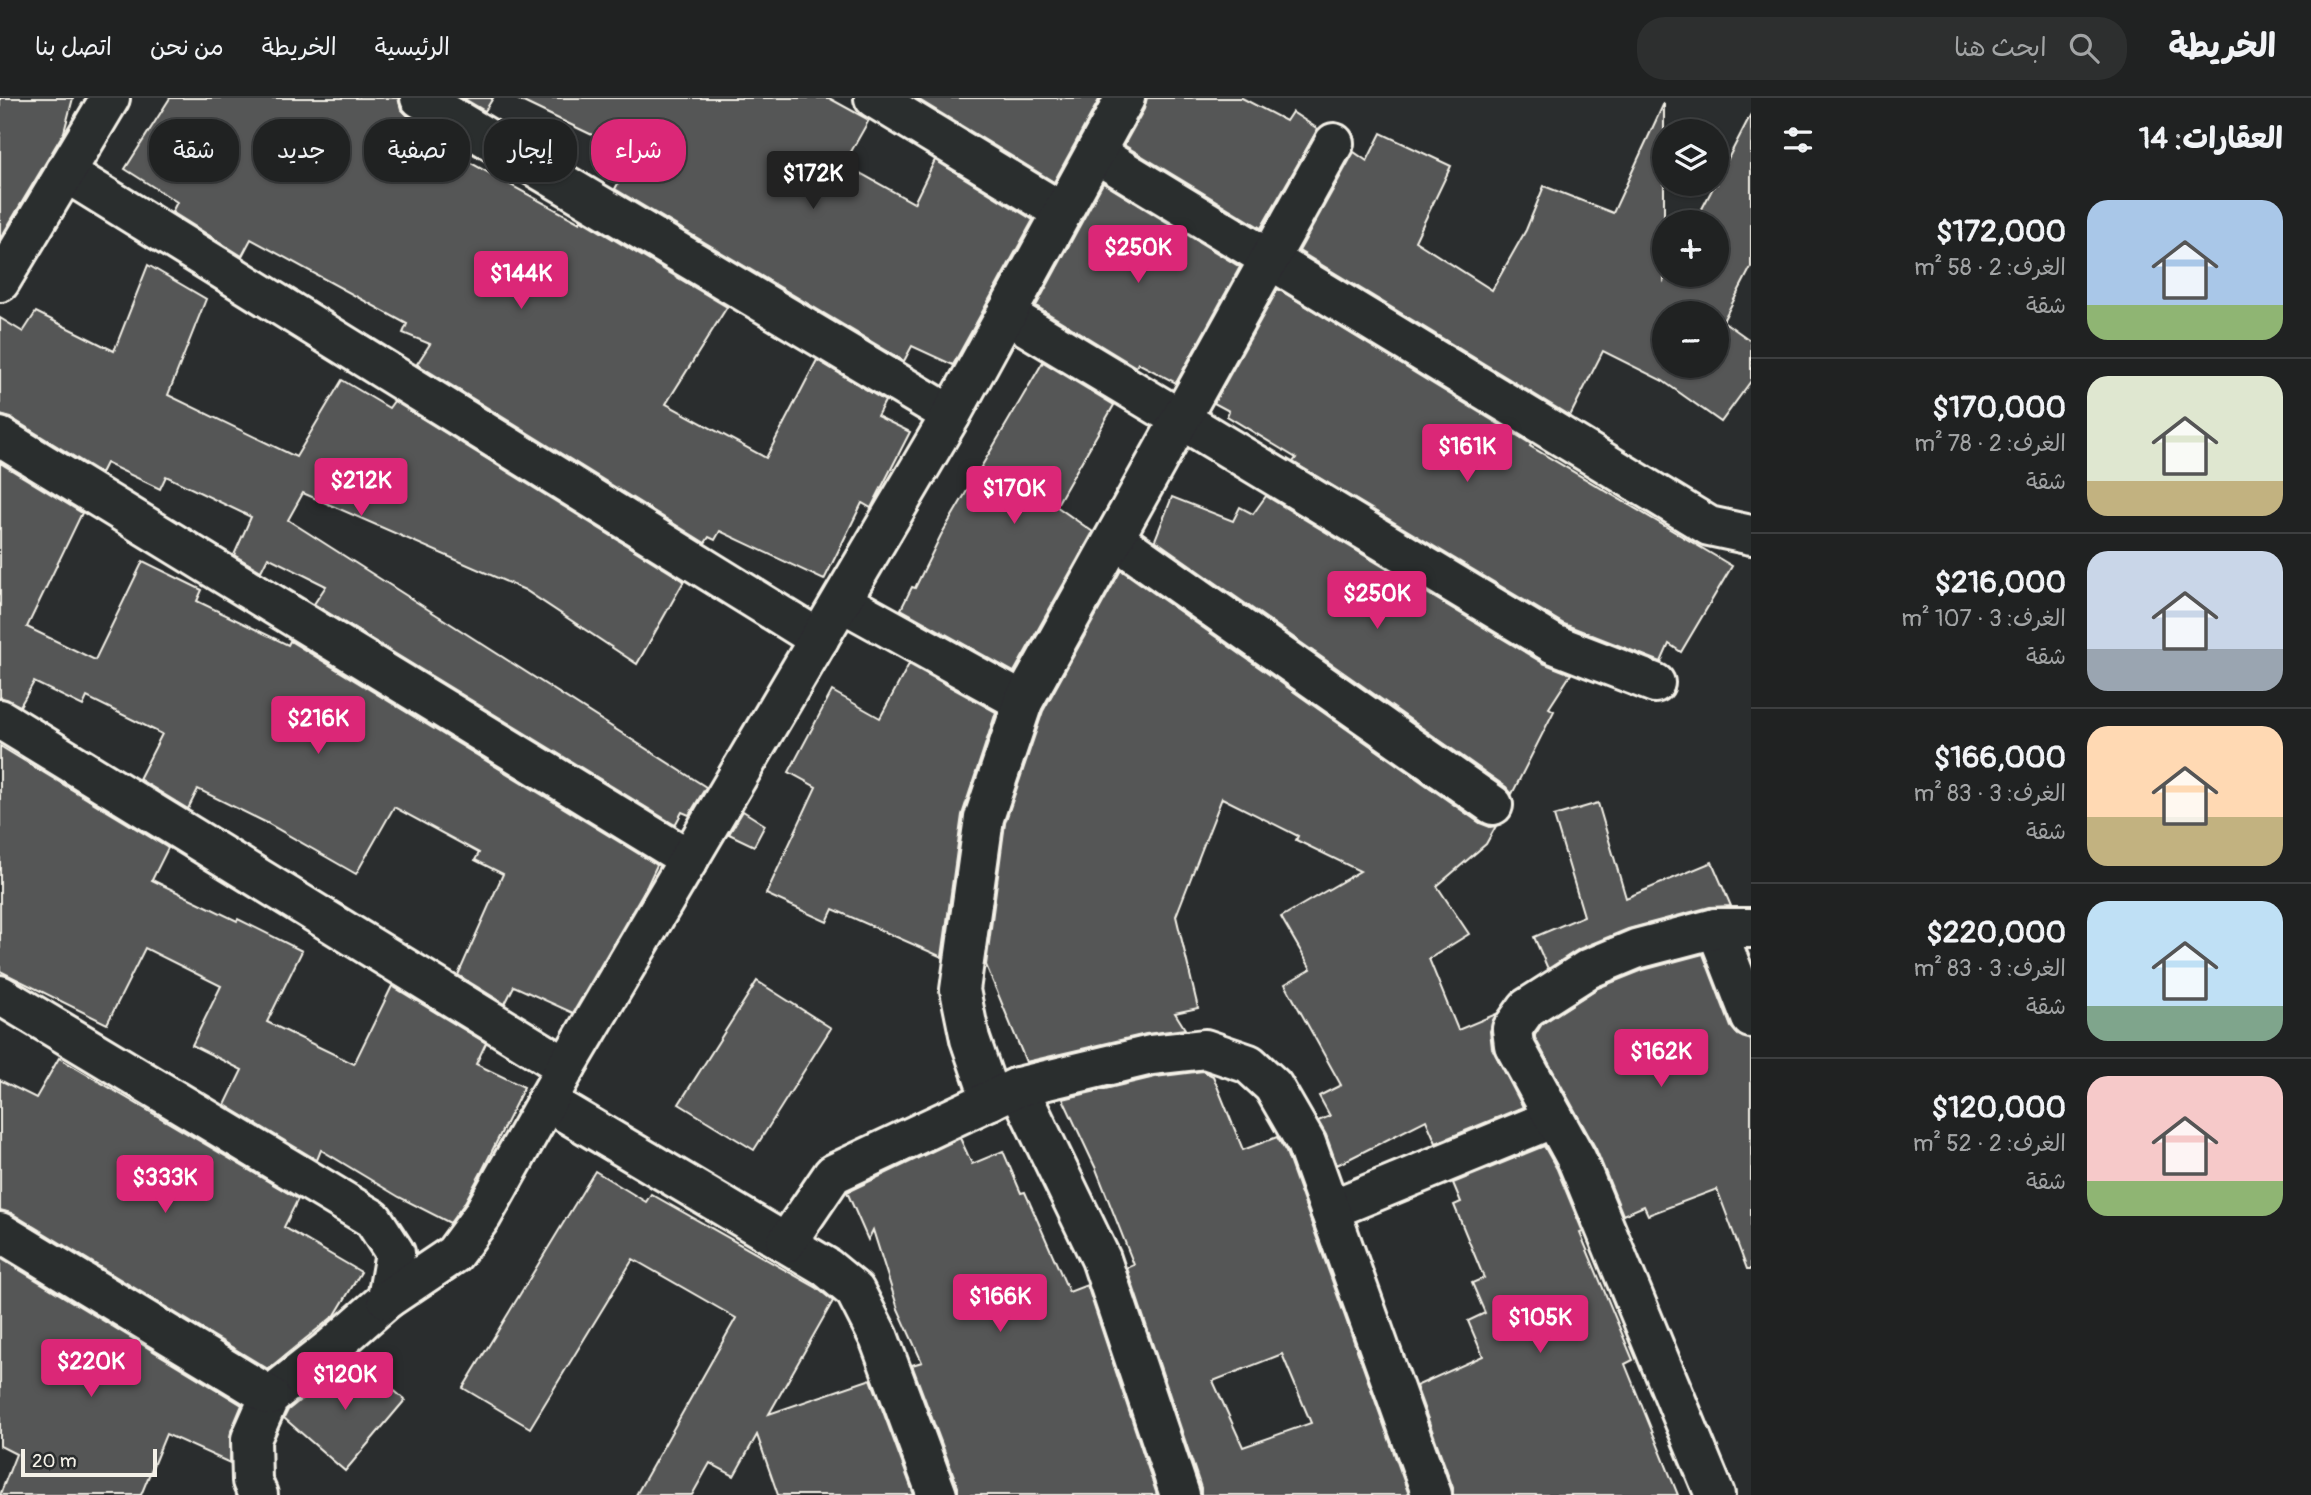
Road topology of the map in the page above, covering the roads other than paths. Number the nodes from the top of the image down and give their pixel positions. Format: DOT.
graph roads {
  1 [pos="110,98"];
  2 [pos="420,98"];
  3 [pos="874,98"];
  4 [pos="1125,98"];
  5 [pos="1334,143"];
  6 [pos="1095,153"];
  7 [pos="65,173"];
  8 [pos="1062,212"];
  9 [pos="1270,259"];
  10 [pos="0,282"];
  11 [pos="1006,314"];
  12 [pos="951,415"];
  13 [pos="1181,420"];
  14 [pos="0,437"];
  15 [pos="1751,535"];
  16 [pos="1115,539"];
  17 [pos="842,602"];
  18 [pos="819,639"];
  19 [pos="1656,683"];
  20 [pos="1023,702"];
  21 [pos="0,719"];
  22 [pos="1493,805"];
  23 [pos="689,859"];
  24 [pos="1733,928"];
  25 [pos="0,995"];
  26 [pos="1751,1018"];
  27 [pos="566,1067"];
  28 [pos="1004,1093"];
  29 [pos="546,1101"];
  30 [pos="1554,1118"];
  31 [pos="816,1196"];
  32 [pos="1330,1210"];
  33 [pos="0,1232"];
  34 [pos="786,1243"];
  35 [pos="826,1267"];
  36 [pos="387,1300"];
  37 [pos="270,1396"];
  38 [pos="258,1495"];
  39 [pos="937,1495"];
  40 [pos="1180,1495"];
  41 [pos="1432,1495"];
  42 [pos="1715,1495"];
  1 -- 7 [label="street"];
  2 -- 12 [label="street"];
  3 -- 8 [label="street"];
  4 -- 6 [label="street"];
  5 -- 9 [label="street"];
  6 -- 8 [label="street"];
  6 -- 9 [label="street"];
  7 -- 10 [label="street"];
  7 -- 18 [label="street"];
  8 -- 11 [label="street"];
  9 -- 13 [label="street"];
  9 -- 15 [label="street"];
  11 -- 12 [label="street"];
  11 -- 13 [label="street"];
  12 -- 17 [label="street"];
  13 -- 16 [label="street"];
  13 -- 19 [label="street"];
  14 -- 23 [label="street"];
  16 -- 20 [label="street"];
  16 -- 22 [label="street"];
  17 -- 18 [label="street"];
  17 -- 20 [label="street"];
  18 -- 23 [label="street"];
  20 -- 28 [label="street"];
  21 -- 27 [label="street"];
  23 -- 27 [label="street"];
  24 -- 26 [label="street"];
  24 -- 30 [label="street"];
  25 -- 36 [label="street"];
  27 -- 29 [label="street"];
  28 -- 31 [label="street"];
  28 -- 32 [label="street"];
  28 -- 40 [label="street"];
  29 -- 34 [label="street"];
  29 -- 36 [label="street"];
  30 -- 32 [label="street"];
  30 -- 42 [label="street"];
  31 -- 34 [label="street"];
  31 -- 35 [label="street"];
  32 -- 41 [label="street"];
  33 -- 37 [label="street"];
  34 -- 35 [label="street"];
  35 -- 39 [label="street"];
  36 -- 37 [label="street"];
  37 -- 38 [label="street"];
}
